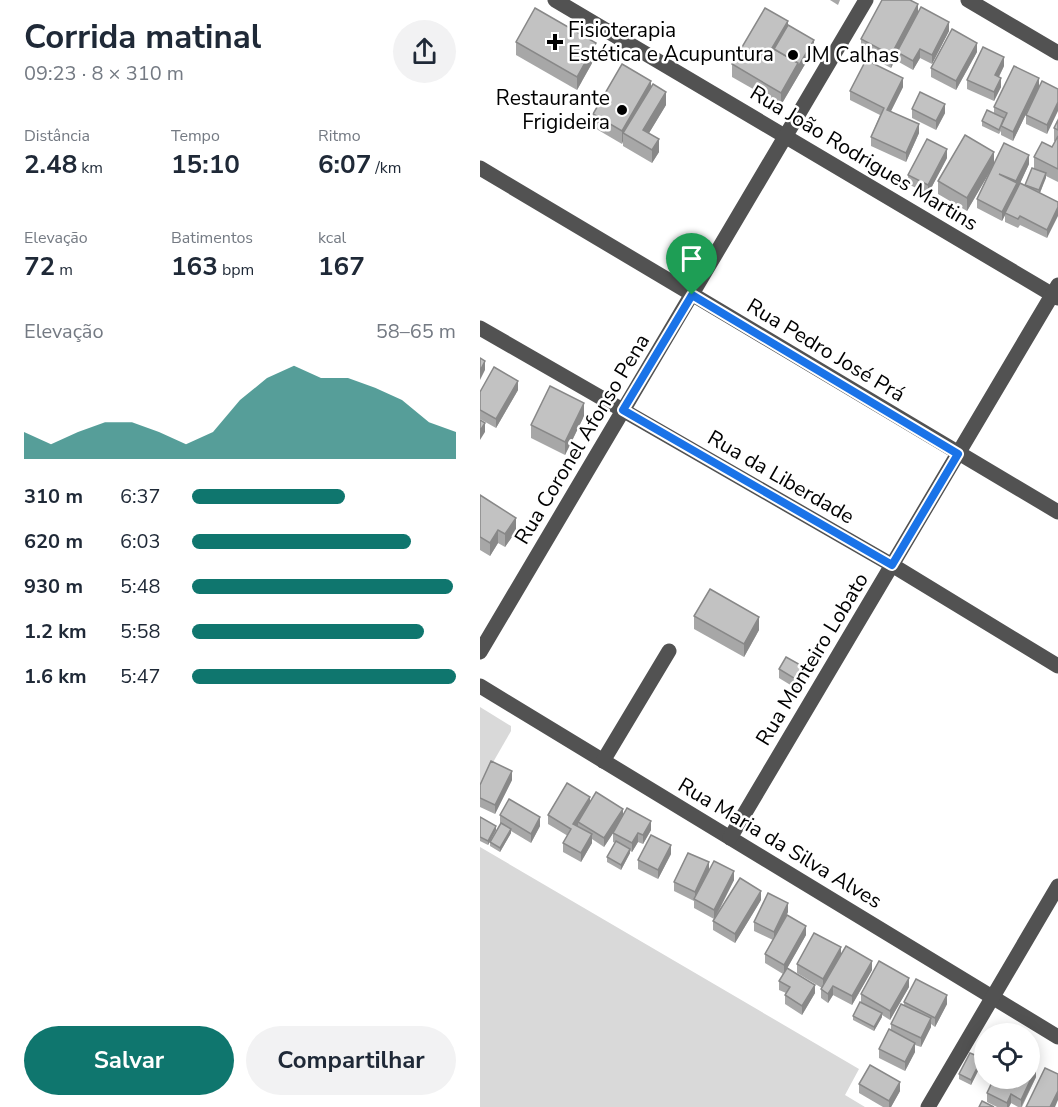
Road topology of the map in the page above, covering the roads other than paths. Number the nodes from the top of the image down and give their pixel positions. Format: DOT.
graph roads {
  1 [pos="555,0"];
  2 [pos="866,0"];
  3 [pos="968,0"];
  4 [pos="1058,53"];
  5 [pos="785,136"];
  6 [pos="480,168"];
  7 [pos="1056,293"];
  8 [pos="692,295"];
  9 [pos="480,328"];
  10 [pos="623,410"];
  11 [pos="958,454"];
  12 [pos="1058,512"];
  13 [pos="892,565"];
  14 [pos="669,651"];
  15 [pos="480,652"];
  16 [pos="1058,666"];
  17 [pos="480,686"];
  18 [pos="603,761"];
  19 [pos="730,838"];
  20 [pos="1058,886"];
  21 [pos="993,997"];
  22 [pos="1058,1037"];
  23 [pos="928,1107"];
  1 -- 5 [label="street, Rua João Rodrigues Martins"];
  2 -- 5 [label="street, Rua Coronel Afonso Pena"];
  3 -- 4 [label="street"];
  5 -- 7 [label="street, Rua João Rodrigues Martins"];
  5 -- 8 [label="street, Rua Coronel Afonso Pena"];
  6 -- 8 [label="street, Rua Pedro José Prá"];
  7 -- 11 [label="street, Rua Monteiro Lobato"];
  8 -- 10 [label="street, Rua Coronel Afonso Pena"];
  8 -- 11 [label="street, Rua Pedro José Prá"];
  9 -- 10 [label="street, Rua da Liberdade"];
  10 -- 13 [label="street, Rua da Liberdade"];
  10 -- 15 [label="street, Rua Coronel Afonso Pena"];
  11 -- 12 [label="street, Rua Pedro José Prá"];
  11 -- 13 [label="street, Rua Monteiro Lobato"];
  13 -- 16 [label="street, Rua da Liberdade"];
  13 -- 19 [label="street, Rua Monteiro Lobato"];
  14 -- 18 [label="street"];
  17 -- 18 [label="street, Rua Maria da Silva Alves"];
  18 -- 19 [label="street, Rua Maria da Silva Alves"];
  19 -- 21 [label="street, Rua Maria da Silva Alves"];
  20 -- 21 [label="street"];
  21 -- 22 [label="street, Rua Maria da Silva Alves"];
  21 -- 23 [label="street"];
}
